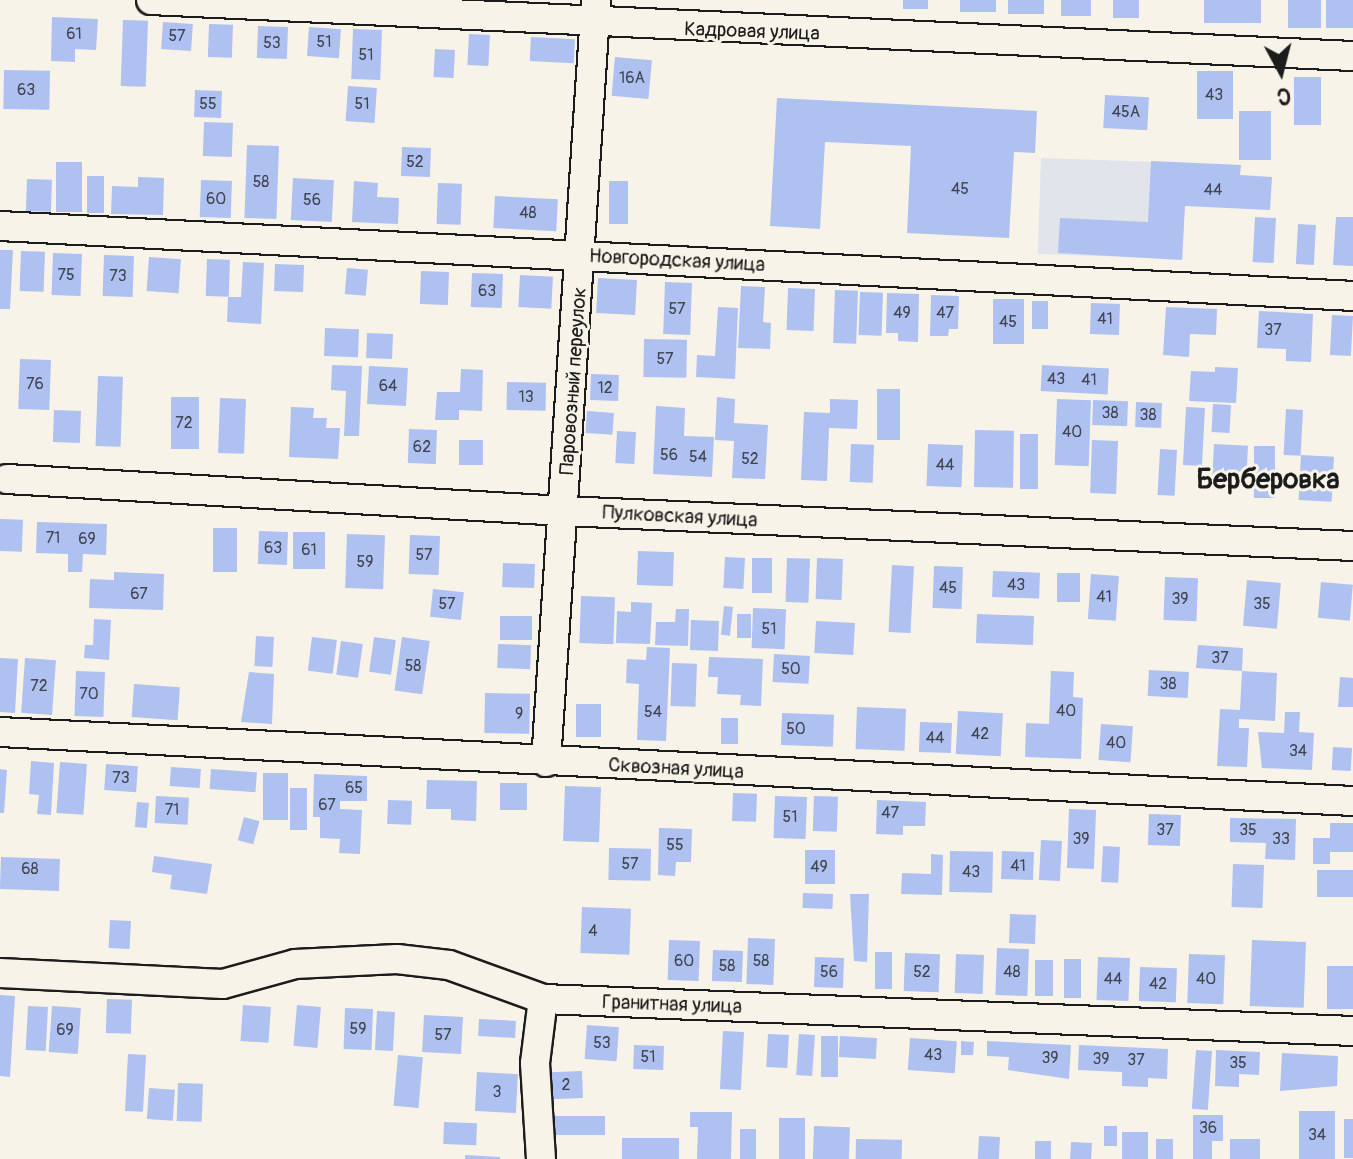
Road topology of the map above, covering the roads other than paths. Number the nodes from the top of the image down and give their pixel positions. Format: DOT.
graph roads {
  1 [pos="151,0"];
  2 [pos="595,12"];
  3 [pos="1353,56"];
  4 [pos="0,226"];
  5 [pos="581,255"];
  6 [pos="1353,296"];
  7 [pos="7,479"];
  8 [pos="564,511"];
  9 [pos="1353,546"];
  10 [pos="0,732"];
  11 [pos="546,762"];
  12 [pos="1353,801"];
  13 [pos="0,973"];
  14 [pos="543,999"];
  15 [pos="1353,1031"];
  16 [pos="541,1159"];
  1 -- 2 [label="street, Кадровая улица"];
  2 -- 3 [label="street, Кадровая улица"];
  2 -- 5 [label="street, Паровозный переулок"];
  4 -- 5 [label="street, Новгородская улица"];
  5 -- 6 [label="street, Новгородская улица"];
  5 -- 8 [label="street, Паровозный переулок"];
  7 -- 8 [label="street, Пулковская улица"];
  8 -- 9 [label="street, Пулковская улица"];
  8 -- 11 [label="street, Паровозный переулок"];
  10 -- 11 [label="street, Сквозная улица"];
  11 -- 12 [label="street, Сквозная улица"];
  13 -- 14 [label="street, Гранитная улица"];
  14 -- 15 [label="street, Гранитная улица"];
  14 -- 16 [label="street"];
}
